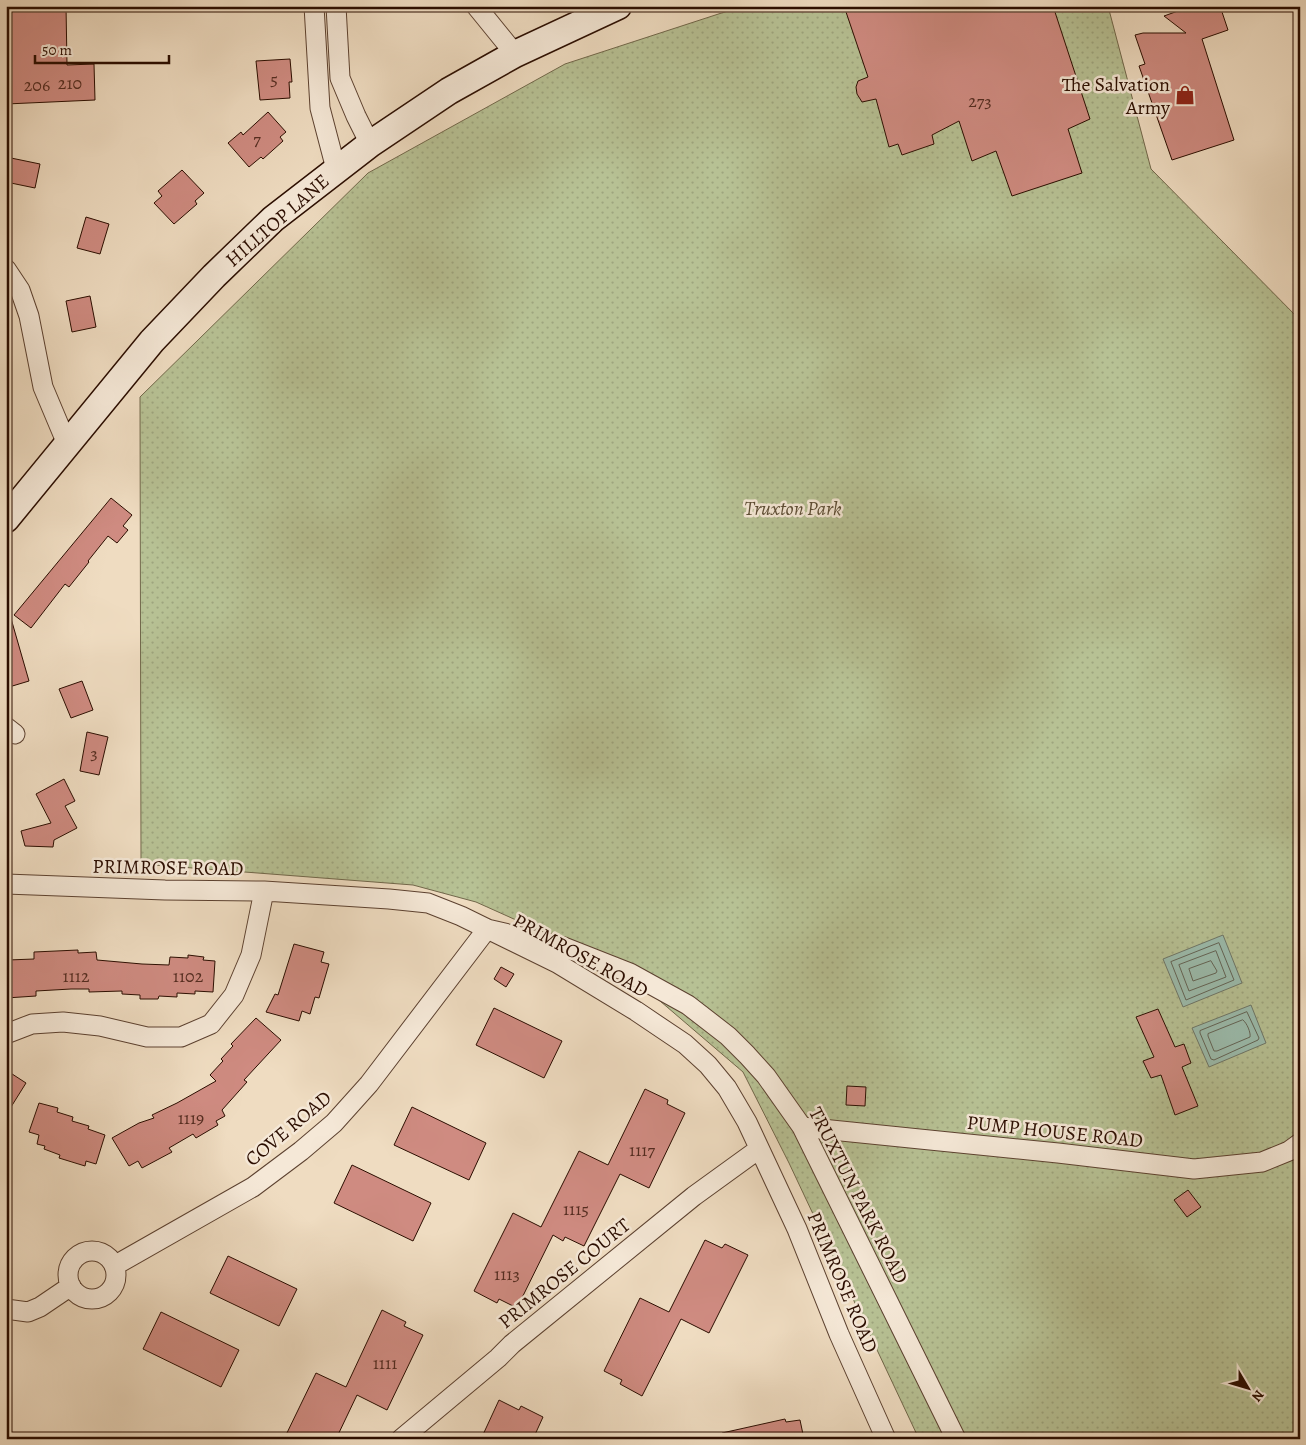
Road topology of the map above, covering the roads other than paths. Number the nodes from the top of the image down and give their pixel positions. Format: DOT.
graph roads {
  1 [pos="314,6"];
  2 [pos="336,6"];
  3 [pos="476,6"];
  4 [pos="618,6"];
  5 [pos="515,54"];
  6 [pos="370,144"];
  7 [pos="336,169"];
  8 [pos="6,269"];
  9 [pos="67,444"];
  10 [pos="6,519"];
  11 [pos="6,884"];
  12 [pos="264,891"];
  13 [pos="487,929"];
  14 [pos="6,1034"];
  15 [pos="802,1127"];
  16 [pos="1300,1143"];
  17 [pos="760,1149"];
  18 [pos="114,1266"];
  19 [pos="70,1286"];
  20 [pos="6,1309"];
  21 [pos="401,1439"];
  22 [pos="886,1439"];
  23 [pos="956,1439"];
  1 -- 7 [label="street"];
  2 -- 6 [label="street"];
  3 -- 5 [label="street"];
  4 -- 5 [label="street, HILLTOP LANE"];
  5 -- 6 [label="street, HILLTOP LANE"];
  6 -- 7 [label="street, HILLTOP LANE"];
  7 -- 9 [label="street, HILLTOP LANE"];
  8 -- 9 [label="street"];
  9 -- 10 [label="street, HILLTOP LANE"];
  11 -- 12 [label="street, PRIMROSE ROAD"];
  12 -- 13 [label="street, PRIMROSE ROAD"];
  12 -- 14 [label="street"];
  13 -- 15 [label="street, TRUXTUN PARK ROAD"];
  13 -- 17 [label="street, PRIMROSE ROAD"];
  13 -- 18 [label="street, COVE ROAD"];
  15 -- 16 [label="street, PUMP HOUSE ROAD"];
  15 -- 23 [label="street, TRUXTUN PARK ROAD"];
  17 -- 21 [label="street, PRIMROSE COURT"];
  17 -- 22 [label="street, PRIMROSE ROAD"];
  18 -- 19 [label="street"];
  18 -- 19 [label="street"];
  19 -- 20 [label="street"];
}
